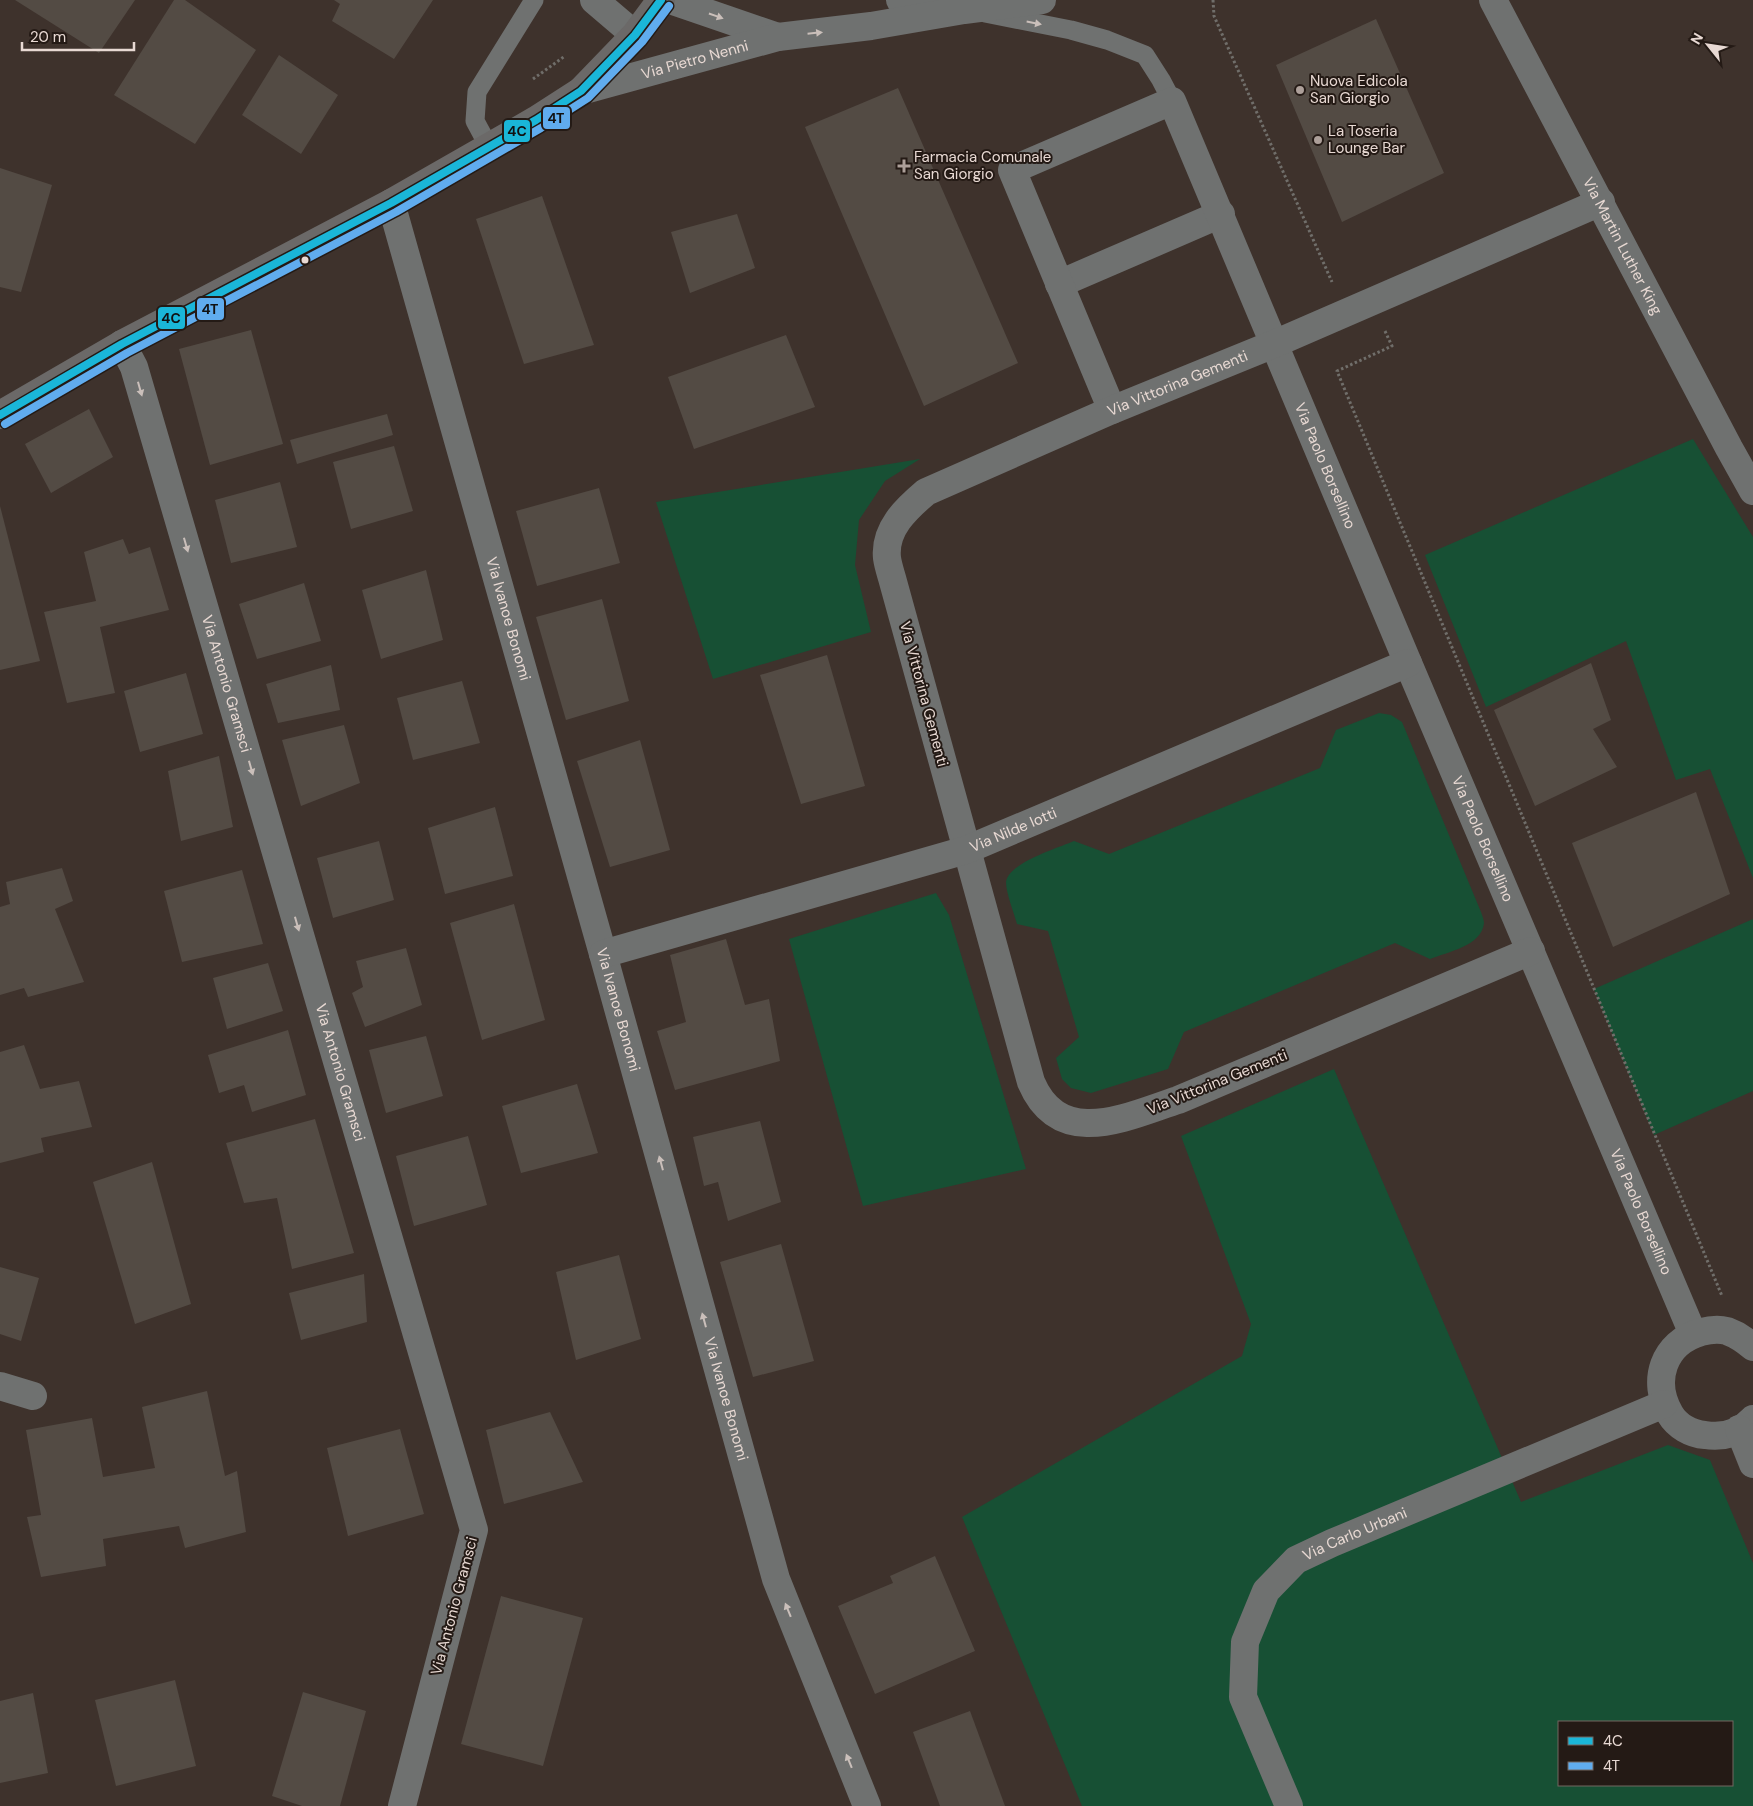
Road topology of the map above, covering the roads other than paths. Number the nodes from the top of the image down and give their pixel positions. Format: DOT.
graph roads {
  1 [pos="534,0"];
  2 [pos="594,0"];
  3 [pos="661,0"];
  4 [pos="670,0"];
  5 [pos="900,0"];
  6 [pos="1042,0"];
  7 [pos="1492,0"];
  8 [pos="966,10"];
  9 [pos="635,35"];
  10 [pos="778,37"];
  11 [pos="581,91"];
  12 [pos="1172,101"];
  13 [pos="488,147"];
  14 [pos="1601,202"];
  15 [pos="391,204"];
  16 [pos="1221,214"];
  17 [pos="1059,284"];
  18 [pos="122,344"];
  19 [pos="1274,344"];
  20 [pos="1112,410"];
  21 [pos="0,415"];
  22 [pos="1753,491"];
  23 [pos="1408,664"];
  24 [pos="966,850"];
  25 [pos="1531,950"];
  26 [pos="603,954"];
  27 [pos="1693,1334"];
  28 [pos="1753,1347"];
  29 [pos="0,1386"];
  30 [pos="33,1396"];
  31 [pos="1664,1404"];
  32 [pos="1746,1424"];
  33 [pos="1753,1464"];
  34 [pos="402,1806"];
  35 [pos="867,1806"];
  36 [pos="1289,1806"];
  1 -- 13 [label="lane"];
  2 -- 9 [label="street"];
  3 -- 9 [label="street"];
  4 -- 10 [label="street, Via Pietro Nenni, one-way"];
  5 -- 8 [label="street, Via Pietro Nenni"];
  6 -- 8 [label="street, Via Pietro Nenni"];
  7 -- 14 [label="street, Via Martin Luther King"];
  10 -- 8 [label="street, Via Pietro Nenni, one-way"];
  8 -- 12 [label="lane, one-way"];
  9 -- 11 [label="street"];
  10 -- 11 [label="street, Via Pietro Nenni"];
  11 -- 13 [label="street"];
  12 -- 16 [label="street, Via Paolo Borsellino"];
  12 -- 17 [label="street"];
  13 -- 15 [label="street"];
  14 -- 19 [label="street, Via Vittorina Gementi"];
  14 -- 22 [label="street, Via Martin Luther King"];
  15 -- 18 [label="street"];
  15 -- 26 [label="street, Via Ivanoe Bonomi"];
  16 -- 17 [label="street"];
  16 -- 19 [label="street, Via Paolo Borsellino"];
  17 -- 20 [label="street"];
  18 -- 21 [label="street"];
  18 -- 34 [label="street, Via Antonio Gramsci, one-way"];
  19 -- 20 [label="street, Via Vittorina Gementi"];
  19 -- 23 [label="street, Via Paolo Borsellino"];
  20 -- 24 [label="street, Via Vittorina Gementi"];
  23 -- 24 [label="street, Via Nilde Iotti"];
  23 -- 25 [label="street, Via Paolo Borsellino"];
  24 -- 25 [label="street, Via Vittorina Gementi"];
  24 -- 26 [label="street, Via Nilde Iotti"];
  25 -- 27 [label="street, Via Paolo Borsellino"];
  35 -- 26 [label="street, Via Ivanoe Bonomi, one-way"];
  27 -- 28 [label="street"];
  27 -- 31 [label="street"];
  29 -- 30 [label="street"];
  31 -- 32 [label="street"];
  31 -- 36 [label="street, Via Carlo Urbani"];
  32 -- 33 [label="street"];
}
